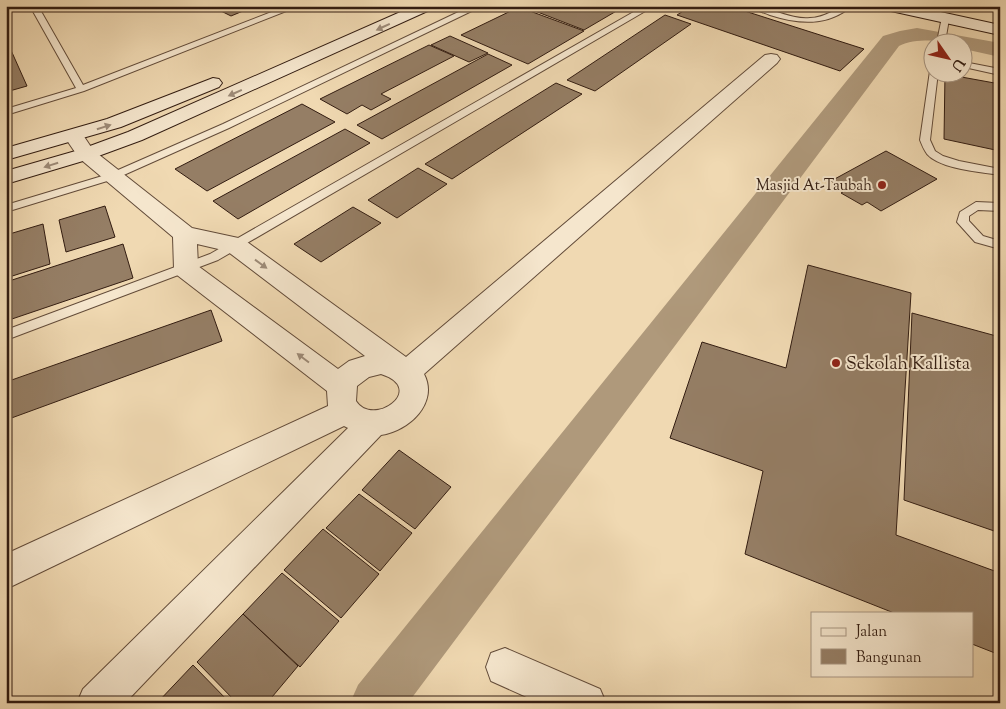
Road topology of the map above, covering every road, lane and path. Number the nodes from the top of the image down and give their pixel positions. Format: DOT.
graph roads {
  1 [pos="34,6"];
  2 [pos="295,6"];
  3 [pos="391,6"];
  4 [pos="428,6"];
  5 [pos="478,6"];
  6 [pos="650,6"];
  7 [pos="752,6"];
  8 [pos="848,6"];
  9 [pos="891,6"];
  10 [pos="945,18"];
  11 [pos="1000,30"];
  12 [pos="943,32"];
  13 [pos="772,60"];
  14 [pos="974,67"];
  15 [pos="1000,72"];
  16 [pos="932,82"];
  17 [pos="81,89"];
  18 [pos="6,112"];
  19 [pos="74,136"];
  20 [pos="6,154"];
  21 [pos="86,154"];
  22 [pos="1000,172"];
  23 [pos="113,176"];
  24 [pos="6,178"];
  25 [pos="1000,207"];
  26 [pos="6,208"];
  27 [pos="185,234"];
  28 [pos="1000,244"];
  29 [pos="235,245"];
  30 [pos="186,269"];
  31 [pos="6,335"];
  32 [pos="402,368"];
  33 [pos="353,407"];
  34 [pos="6,572"];
  35 [pos="506,667"];
  36 [pos="97,703"];
  37 [pos="586,703"];
  1 -- 17 [label="lane"];
  2 -- 17 [label="lane"];
  19 -- 3 [label="street, one-way"];
  4 -- 21 [label="street, one-way"];
  5 -- 23 [label="lane"];
  6 -- 29 [label="lane"];
  7 -- 8 [label="lane"];
  9 -- 10 [label="street"];
  10 -- 11 [label="street"];
  10 -- 12 [label="lane"];
  13 -- 32 [label="street"];
  14 -- 15 [label="lane"];
  16 -- 22 [label="lane"];
  17 -- 18 [label="lane"];
  19 -- 20 [label="street"];
  19 -- 21 [label="street"];
  21 -- 23 [label="street"];
  21 -- 24 [label="street, one-way"];
  23 -- 26 [label="lane"];
  23 -- 27 [label="street"];
  25 -- 28 [label="lane"];
  27 -- 29 [label="street"];
  27 -- 30 [label="street"];
  29 -- 30 [label="lane"];
  29 -- 32 [label="street, one-way"];
  30 -- 31 [label="lane"];
  33 -- 30 [label="street, one-way"];
  32 -- 33 [label="street"];
  32 -- 33 [label="street"];
  33 -- 34 [label="street"];
  33 -- 36 [label="street"];
  35 -- 37 [label="street"];
}
